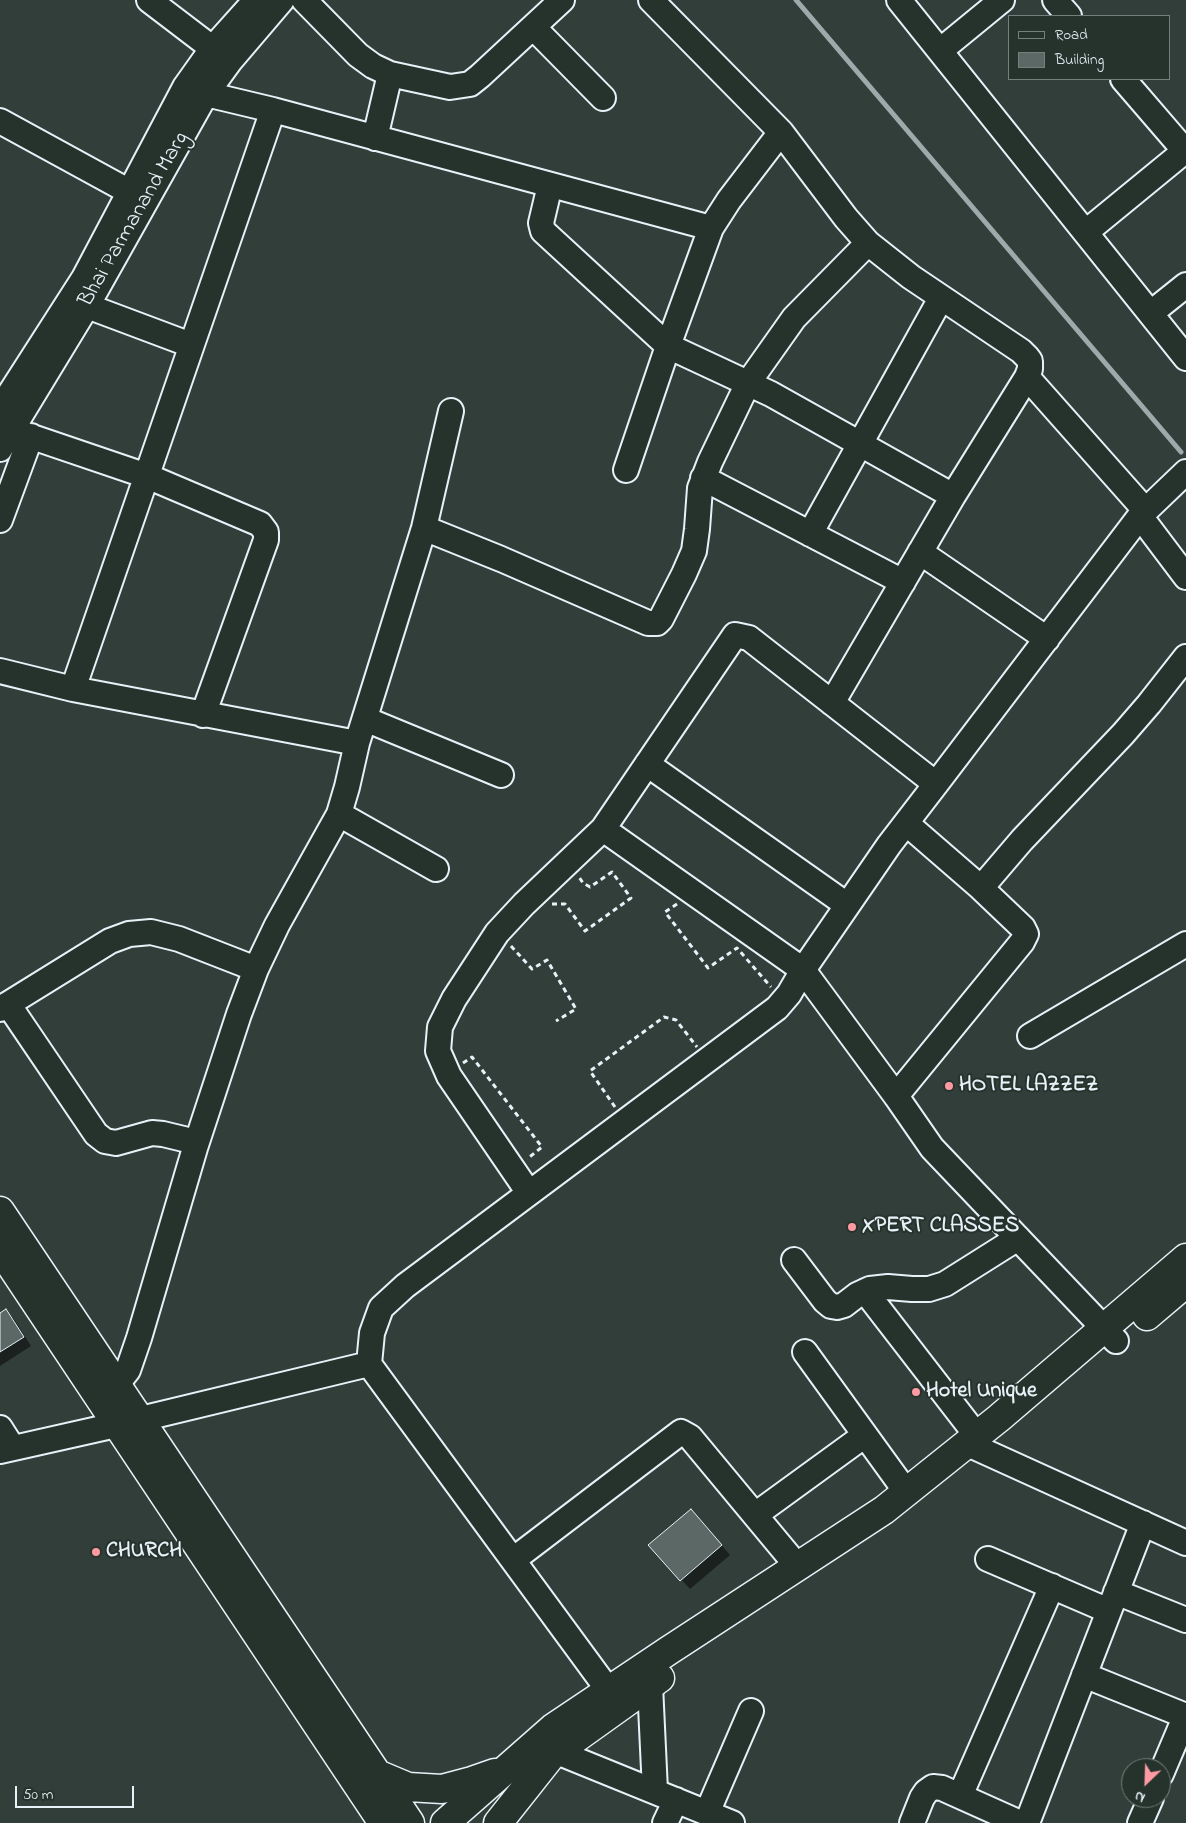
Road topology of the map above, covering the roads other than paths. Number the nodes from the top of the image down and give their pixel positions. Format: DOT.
graph roads {
  1 [pos="256,0"];
  2 [pos="282,0"];
  3 [pos="304,0"];
  4 [pos="562,0"];
  5 [pos="651,0"];
  6 [pos="899,0"];
  7 [pos="1002,0"];
  8 [pos="1054,0"];
  9 [pos="154,2"];
  10 [pos="1068,15"];
  11 [pos="533,27"];
  12 [pos="941,50"];
  13 [pos="221,55"];
  14 [pos="390,74"];
  15 [pos="1124,80"];
  16 [pos="196,91"];
  17 [pos="603,98"];
  18 [pos="273,110"];
  19 [pos="0,121"];
  20 [pos="781,132"];
  21 [pos="375,138"];
  22 [pos="1185,150"];
  23 [pos="550,185"];
  24 [pos="128,191"];
  25 [pos="711,228"];
  26 [pos="1086,232"];
  27 [pos="868,243"];
  28 [pos="1186,285"];
  29 [pos="941,298"];
  30 [pos="87,306"];
  31 [pos="1151,313"];
  32 [pos="191,345"];
  33 [pos="668,346"];
  34 [pos="1186,358"];
  35 [pos="1026,377"];
  36 [pos="748,383"];
  37 [pos="0,409"];
  38 [pos="451,411"];
  39 [pos="11,435"];
  40 [pos="860,444"];
  41 [pos="626,470"];
  42 [pos="1186,472"];
  43 [pos="147,476"];
  44 [pos="703,478"];
  45 [pos="953,496"];
  46 [pos="1142,513"];
  47 [pos="0,520"];
  48 [pos="424,528"];
  49 [pos="810,534"];
  50 [pos="920,552"];
  51 [pos="1186,577"];
  52 [pos="903,582"];
  53 [pos="1047,638"];
  54 [pos="1186,657"];
  55 [pos="0,670"];
  56 [pos="73,689"];
  57 [pos="832,703"];
  58 [pos="203,715"];
  59 [pos="365,719"];
  60 [pos="357,743"];
  61 [pos="647,764"];
  62 [pos="501,775"];
  63 [pos="936,784"];
  64 [pos="339,814"];
  65 [pos="906,822"];
  66 [pos="603,829"];
  67 [pos="436,869"];
  68 [pos="980,888"];
  69 [pos="848,905"];
  70 [pos="1186,944"];
  71 [pos="256,969"];
  72 [pos="802,970"];
  73 [pos="4,1006"];
  74 [pos="1030,1036"];
  75 [pos="896,1096"];
  76 [pos="196,1142"];
  77 [pos="530,1193"];
  78 [pos="0,1211"];
  79 [pos="1018,1238"];
  80 [pos="0,1250"];
  81 [pos="1186,1258"];
  82 [pos="794,1260"];
  83 [pos="1186,1283"];
  84 [pos="865,1291"];
  85 [pos="1110,1335"];
  86 [pos="805,1352"];
  87 [pos="369,1364"];
  88 [pos="107,1390"];
  89 [pos="128,1422"];
  90 [pos="865,1435"];
  91 [pos="4,1442"];
  92 [pos="975,1443"];
  93 [pos="907,1493"];
  94 [pos="755,1515"];
  95 [pos="1143,1523"];
  96 [pos="1186,1543"];
  97 [pos="988,1559"];
  98 [pos="513,1560"];
  99 [pos="798,1566"];
  100 [pos="1052,1586"];
  101 [pos="1113,1602"];
  102 [pos="1186,1620"];
  103 [pos="1084,1675"];
  104 [pos="650,1685"];
  105 [pos="608,1691"];
  106 [pos="751,1711"];
  107 [pos="1186,1716"];
  108 [pos="554,1754"];
  109 [pos="1168,1758"];
  110 [pos="509,1767"];
  111 [pos="376,1774"];
  112 [pos="665,1796"];
  113 [pos="960,1796"];
  114 [pos="1147,1808"];
  115 [pos="707,1813"];
  116 [pos="382,1823"];
  117 [pos="410,1823"];
  118 [pos="445,1823"];
  119 [pos="473,1823"];
  120 [pos="498,1823"];
  121 [pos="665,1823"];
  122 [pos="732,1823"];
  123 [pos="912,1823"];
  124 [pos="1020,1823"];
  125 [pos="1027,1823"];
  126 [pos="1140,1823"];
  1 -- 13 [label="street, Bhai Parmanand Marg"];
  2 -- 13 [label="street, Bhai Parmanand Marg"];
  3 -- 14 [label="street"];
  4 -- 11 [label="street"];
  5 -- 20 [label="street"];
  6 -- 12 [label="street"];
  7 -- 12 [label="street"];
  8 -- 10 [label="street"];
  9 -- 13 [label="street"];
  11 -- 14 [label="street"];
  11 -- 17 [label="street"];
  12 -- 26 [label="street"];
  13 -- 16 [label="street, Bhai Parmanand Marg"];
  14 -- 21 [label="street"];
  15 -- 22 [label="street"];
  16 -- 18 [label="street"];
  16 -- 24 [label="street, Bhai Parmanand Marg"];
  16 -- 30 [label="street, Bhai Parmanand Marg"];
  18 -- 21 [label="street"];
  18 -- 32 [label="street"];
  19 -- 24 [label="street"];
  20 -- 25 [label="street"];
  20 -- 27 [label="street"];
  21 -- 23 [label="street"];
  22 -- 26 [label="street"];
  23 -- 25 [label="street"];
  23 -- 33 [label="street"];
  24 -- 37 [label="street, Bhai Parmanand Marg"];
  25 -- 33 [label="street"];
  26 -- 31 [label="street"];
  27 -- 29 [label="street"];
  27 -- 36 [label="street"];
  28 -- 31 [label="street"];
  29 -- 35 [label="street"];
  29 -- 40 [label="street"];
  30 -- 32 [label="street"];
  30 -- 39 [label="street, Bhai Parmanand Marg"];
  31 -- 34 [label="street"];
  32 -- 43 [label="street"];
  33 -- 36 [label="street"];
  33 -- 41 [label="street"];
  35 -- 45 [label="street"];
  35 -- 46 [label="street"];
  36 -- 40 [label="street"];
  36 -- 44 [label="street"];
  38 -- 48 [label="street"];
  39 -- 43 [label="street"];
  39 -- 47 [label="street, Bhai Parmanand Marg"];
  40 -- 45 [label="street"];
  40 -- 49 [label="street"];
  42 -- 46 [label="street"];
  43 -- 56 [label="street"];
  43 -- 58 [label="street"];
  44 -- 48 [label="street"];
  44 -- 49 [label="street"];
  45 -- 50 [label="street"];
  46 -- 51 [label="street"];
  46 -- 53 [label="street"];
  48 -- 59 [label="street"];
  49 -- 52 [label="street"];
  50 -- 52 [label="street"];
  50 -- 53 [label="street"];
  52 -- 57 [label="street"];
  53 -- 63 [label="street"];
  54 -- 68 [label="street"];
  55 -- 56 [label="street"];
  56 -- 58 [label="street"];
  57 -- 61 [label="street"];
  57 -- 63 [label="street"];
  58 -- 60 [label="street"];
  59 -- 60 [label="street"];
  59 -- 62 [label="street"];
  60 -- 64 [label="street"];
  61 -- 66 [label="street"];
  61 -- 69 [label="street"];
  63 -- 65 [label="street"];
  64 -- 67 [label="street"];
  64 -- 71 [label="street"];
  65 -- 68 [label="street"];
  65 -- 69 [label="street"];
  66 -- 72 [label="street"];
  66 -- 77 [label="street"];
  68 -- 75 [label="street"];
  69 -- 72 [label="street"];
  70 -- 74 [label="street"];
  71 -- 73 [label="street"];
  71 -- 76 [label="street"];
  72 -- 75 [label="street"];
  72 -- 77 [label="street"];
  73 -- 76 [label="street"];
  75 -- 79 [label="street"];
  76 -- 88 [label="street"];
  77 -- 87 [label="street"];
  78 -- 88 [label="main road"];
  79 -- 84 [label="street"];
  79 -- 85 [label="street"];
  80 -- 88 [label="main road"];
  81 -- 85 [label="main road"];
  82 -- 84 [label="street"];
  83 -- 85 [label="main road"];
  84 -- 92 [label="street"];
  85 -- 92 [label="main road"];
  86 -- 90 [label="street"];
  87 -- 89 [label="street"];
  87 -- 98 [label="street"];
  88 -- 89 [label="main road"];
  89 -- 91 [label="street"];
  89 -- 111 [label="main road"];
  89 -- 116 [label="main road"];
  90 -- 93 [label="street"];
  90 -- 94 [label="street"];
  92 -- 93 [label="main road"];
  92 -- 95 [label="street"];
  92 -- 104 [label="main road"];
  93 -- 99 [label="main road"];
  94 -- 98 [label="street"];
  94 -- 99 [label="street"];
  95 -- 96 [label="street"];
  95 -- 101 [label="street"];
  97 -- 100 [label="street"];
  98 -- 105 [label="street"];
  99 -- 105 [label="main road"];
  100 -- 101 [label="street"];
  100 -- 113 [label="street"];
  101 -- 102 [label="street"];
  101 -- 103 [label="street"];
  103 -- 107 [label="street"];
  103 -- 125 [label="street"];
  104 -- 108 [label="main road"];
  104 -- 112 [label="street"];
  105 -- 110 [label="main road"];
  106 -- 115 [label="street"];
  107 -- 109 [label="street"];
  108 -- 112 [label="street"];
  108 -- 119 [label="main road"];
  108 -- 120 [label="main road"];
  110 -- 111 [label="main road"];
  110 -- 118 [label="main road"];
  111 -- 117 [label="main road"];
  112 -- 115 [label="street"];
  112 -- 121 [label="street"];
  113 -- 123 [label="street"];
  113 -- 124 [label="street"];
  114 -- 126 [label="street"];
  115 -- 122 [label="street"];
}
